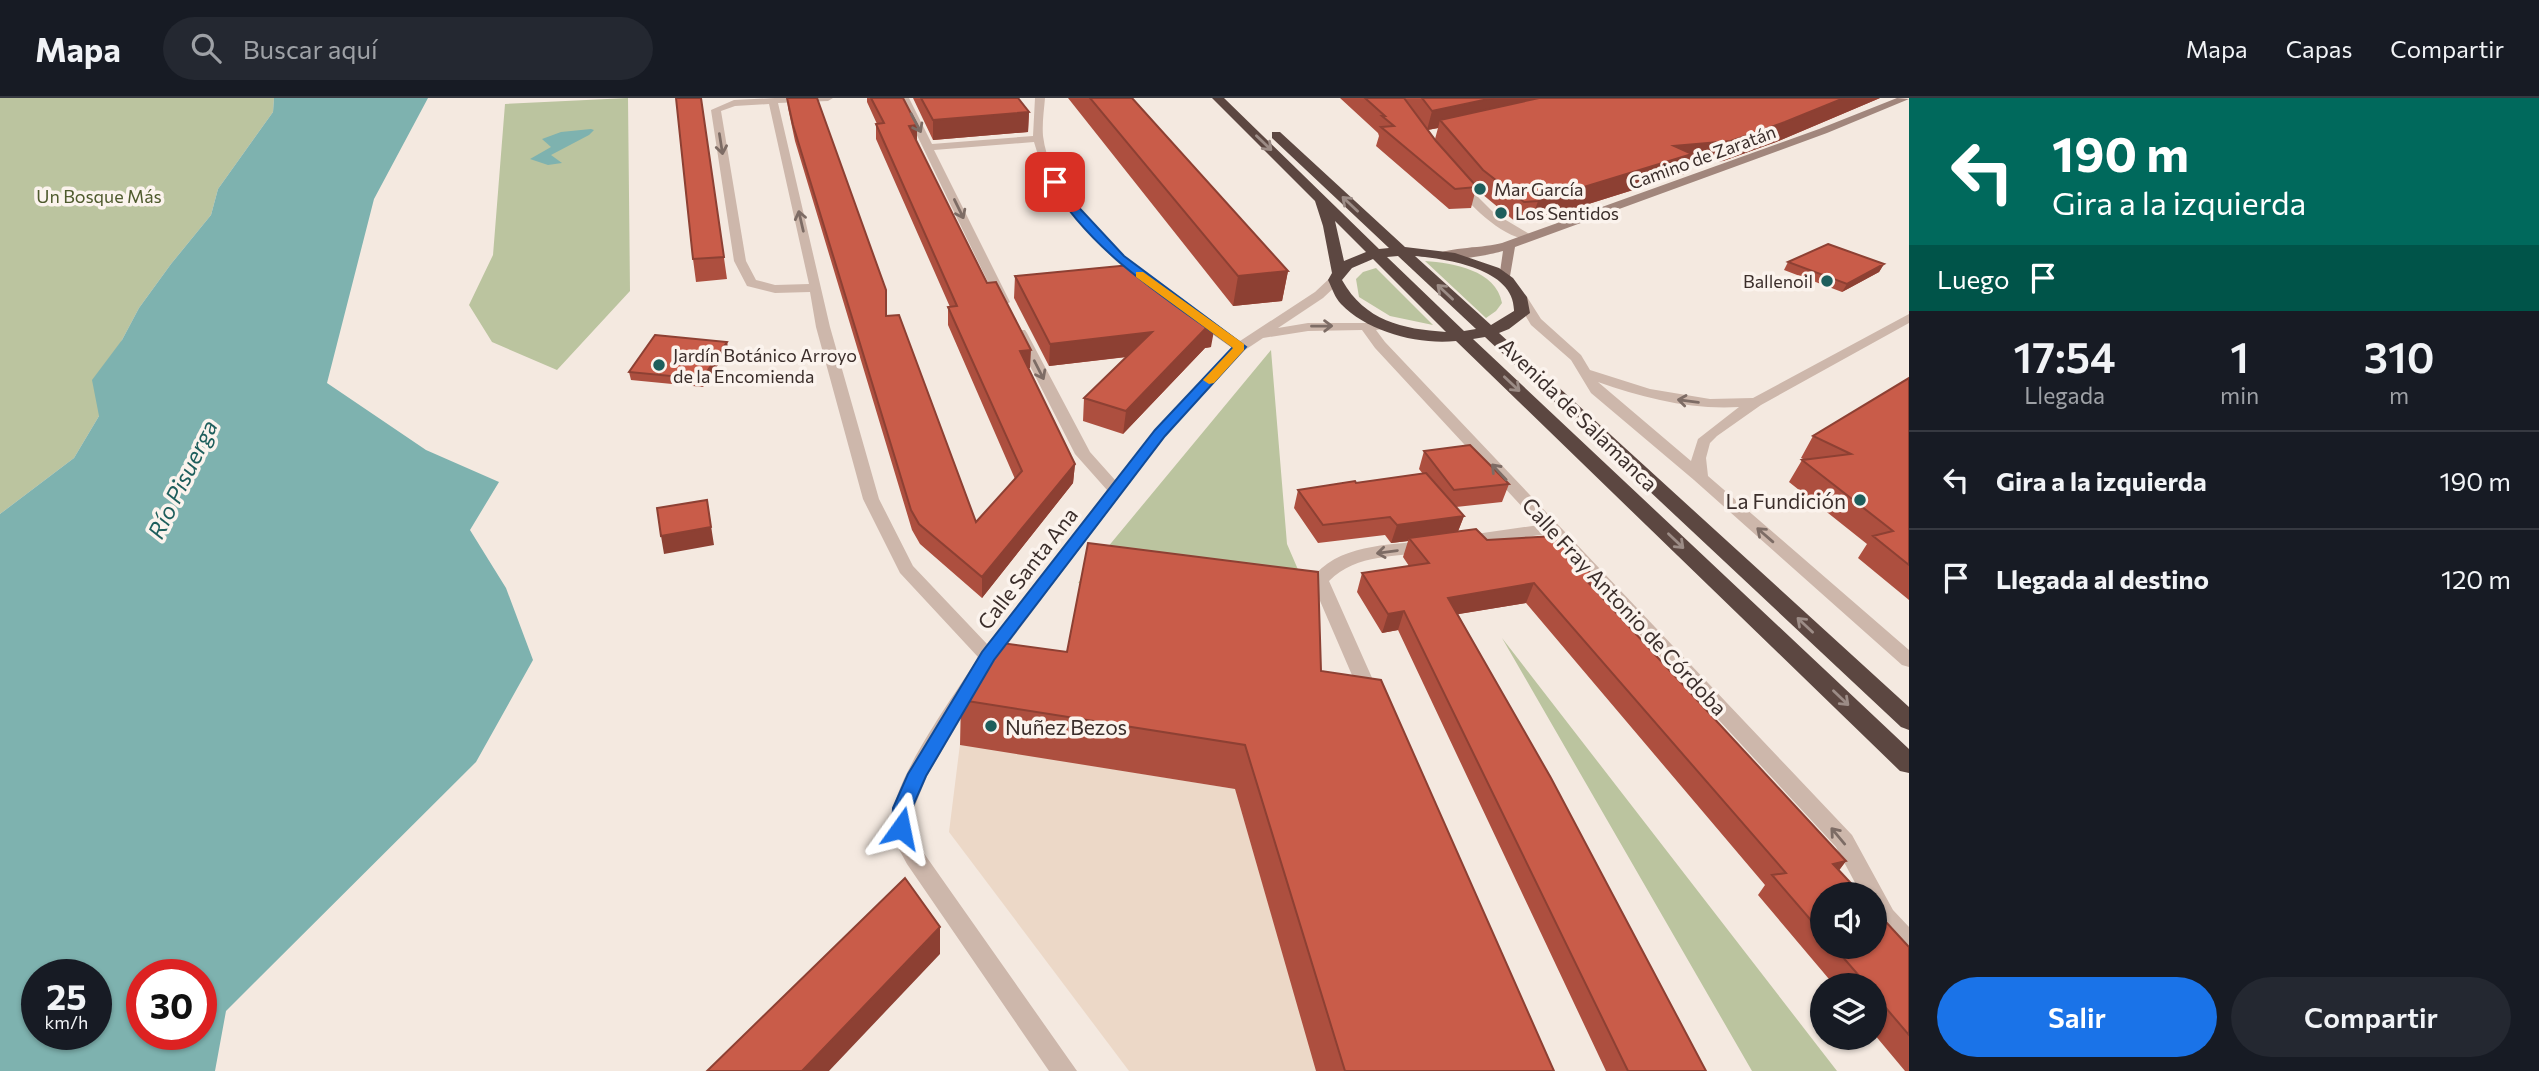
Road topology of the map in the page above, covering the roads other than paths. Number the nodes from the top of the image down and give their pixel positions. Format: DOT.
graph roads {
  1 [pos="828,98"];
  2 [pos="904,98"];
  3 [pos="1040,98"];
  4 [pos="1218,98"];
  5 [pos="1236,98"];
  6 [pos="1905,98"];
  7 [pos="773,101"];
  8 [pos="1038,139"];
  9 [pos="929,147"];
  10 [pos="1452,174"];
  11 [pos="1319,196"];
  12 [pos="1380,231"];
  13 [pos="1527,237"];
  14 [pos="1509,247"];
  15 [pos="1401,251"];
  16 [pos="1422,252"];
  17 [pos="1376,253"];
  18 [pos="1442,255"];
  19 [pos="1137,273"];
  20 [pos="1114,275"];
  21 [pos="1337,276"];
  22 [pos="1505,279"];
  23 [pos="816,288"];
  24 [pos="1522,300"];
  25 [pos="1909,318"];
  26 [pos="1366,326"];
  27 [pos="1386,326"];
  28 [pos="1490,334"];
  29 [pos="1258,335"];
  30 [pos="1462,337"];
  31 [pos="1240,347"];
  32 [pos="1586,373"];
  33 [pos="1756,402"];
  34 [pos="1700,477"];
  35 [pos="1116,490"];
  36 [pos="1552,528"];
  37 [pos="988,656"];
  38 [pos="1909,660"];
  39 [pos="1909,721"];
  40 [pos="1382,722"];
  41 [pos="1909,764"];
  42 [pos="1866,882"];
  43 [pos="1887,919"];
  44 [pos="1909,943"];
  45 [pos="1063,1071"];
  1 -- 7 [label="street"];
  2 -- 9 [label="street, one-way"];
  3 -- 8 [label="street"];
  4 -- 11 [label="highway, Avenida de Salamanca, one-way"];
  12 -- 5 [label="highway, Avenida de Salamanca, one-way"];
  6 -- 13 [label="street, Camino de Zaratán"];
  23 -- 7 [label="street, one-way"];
  7 -- 23 [label="street, one-way"];
  8 -- 9 [label="street"];
  8 -- 19 [label="street"];
  9 -- 35 [label="street, one-way"];
  10 -- 13 [label="street"];
  11 -- 17 [label="highway, Avenida de Salamanca"];
  11 -- 21 [label="highway"];
  12 -- 15 [label="highway, Avenida de Salamanca"];
  12 -- 16 [label="highway"];
  13 -- 14 [label="street, Camino de Zaratán"];
  14 -- 18 [label="street, Camino de Zaratán"];
  14 -- 22 [label="street"];
  15 -- 16 [label="highway"];
  15 -- 17 [label="highway"];
  28 -- 15 [label="highway, Avenida de Salamanca, one-way"];
  16 -- 18 [label="highway"];
  17 -- 21 [label="highway"];
  17 -- 30 [label="highway, Avenida de Salamanca"];
  18 -- 22 [label="highway"];
  19 -- 20 [label="street"];
  19 -- 31 [label="street"];
  21 -- 27 [label="highway"];
  21 -- 29 [label="street, Calle Santa Ana"];
  22 -- 24 [label="highway"];
  23 -- 37 [label="street"];
  24 -- 28 [label="highway"];
  24 -- 32 [label="street, Avenida de Salamanca"];
  25 -- 33 [label="street"];
  26 -- 27 [label="street, Calle Santa Ana"];
  29 -- 26 [label="street, Calle Santa Ana, one-way"];
  36 -- 26 [label="street, Calle Fray Antonio de Córdoba, one-way"];
  27 -- 30 [label="highway"];
  28 -- 30 [label="highway"];
  39 -- 28 [label="highway, Avenida de Salamanca, one-way"];
  29 -- 31 [label="street, Calle Santa Ana"];
  30 -- 41 [label="highway, Avenida de Salamanca, one-way"];
  31 -- 35 [label="street, Calle Santa Ana"];
  33 -- 32 [label="street, one-way"];
  32 -- 34 [label="street, Avenida de Salamanca"];
  33 -- 34 [label="street"];
  38 -- 34 [label="street, Avenida de Salamanca, one-way"];
  35 -- 37 [label="street, Calle Santa Ana"];
  36 -- 40 [label="street, one-way"];
  42 -- 36 [label="street, Calle Fray Antonio de Córdoba, one-way"];
  37 -- 45 [label="street, Calle Santa Ana"];
  43 -- 44 [label="street, Calle Fray Antonio de Córdoba"];
}
